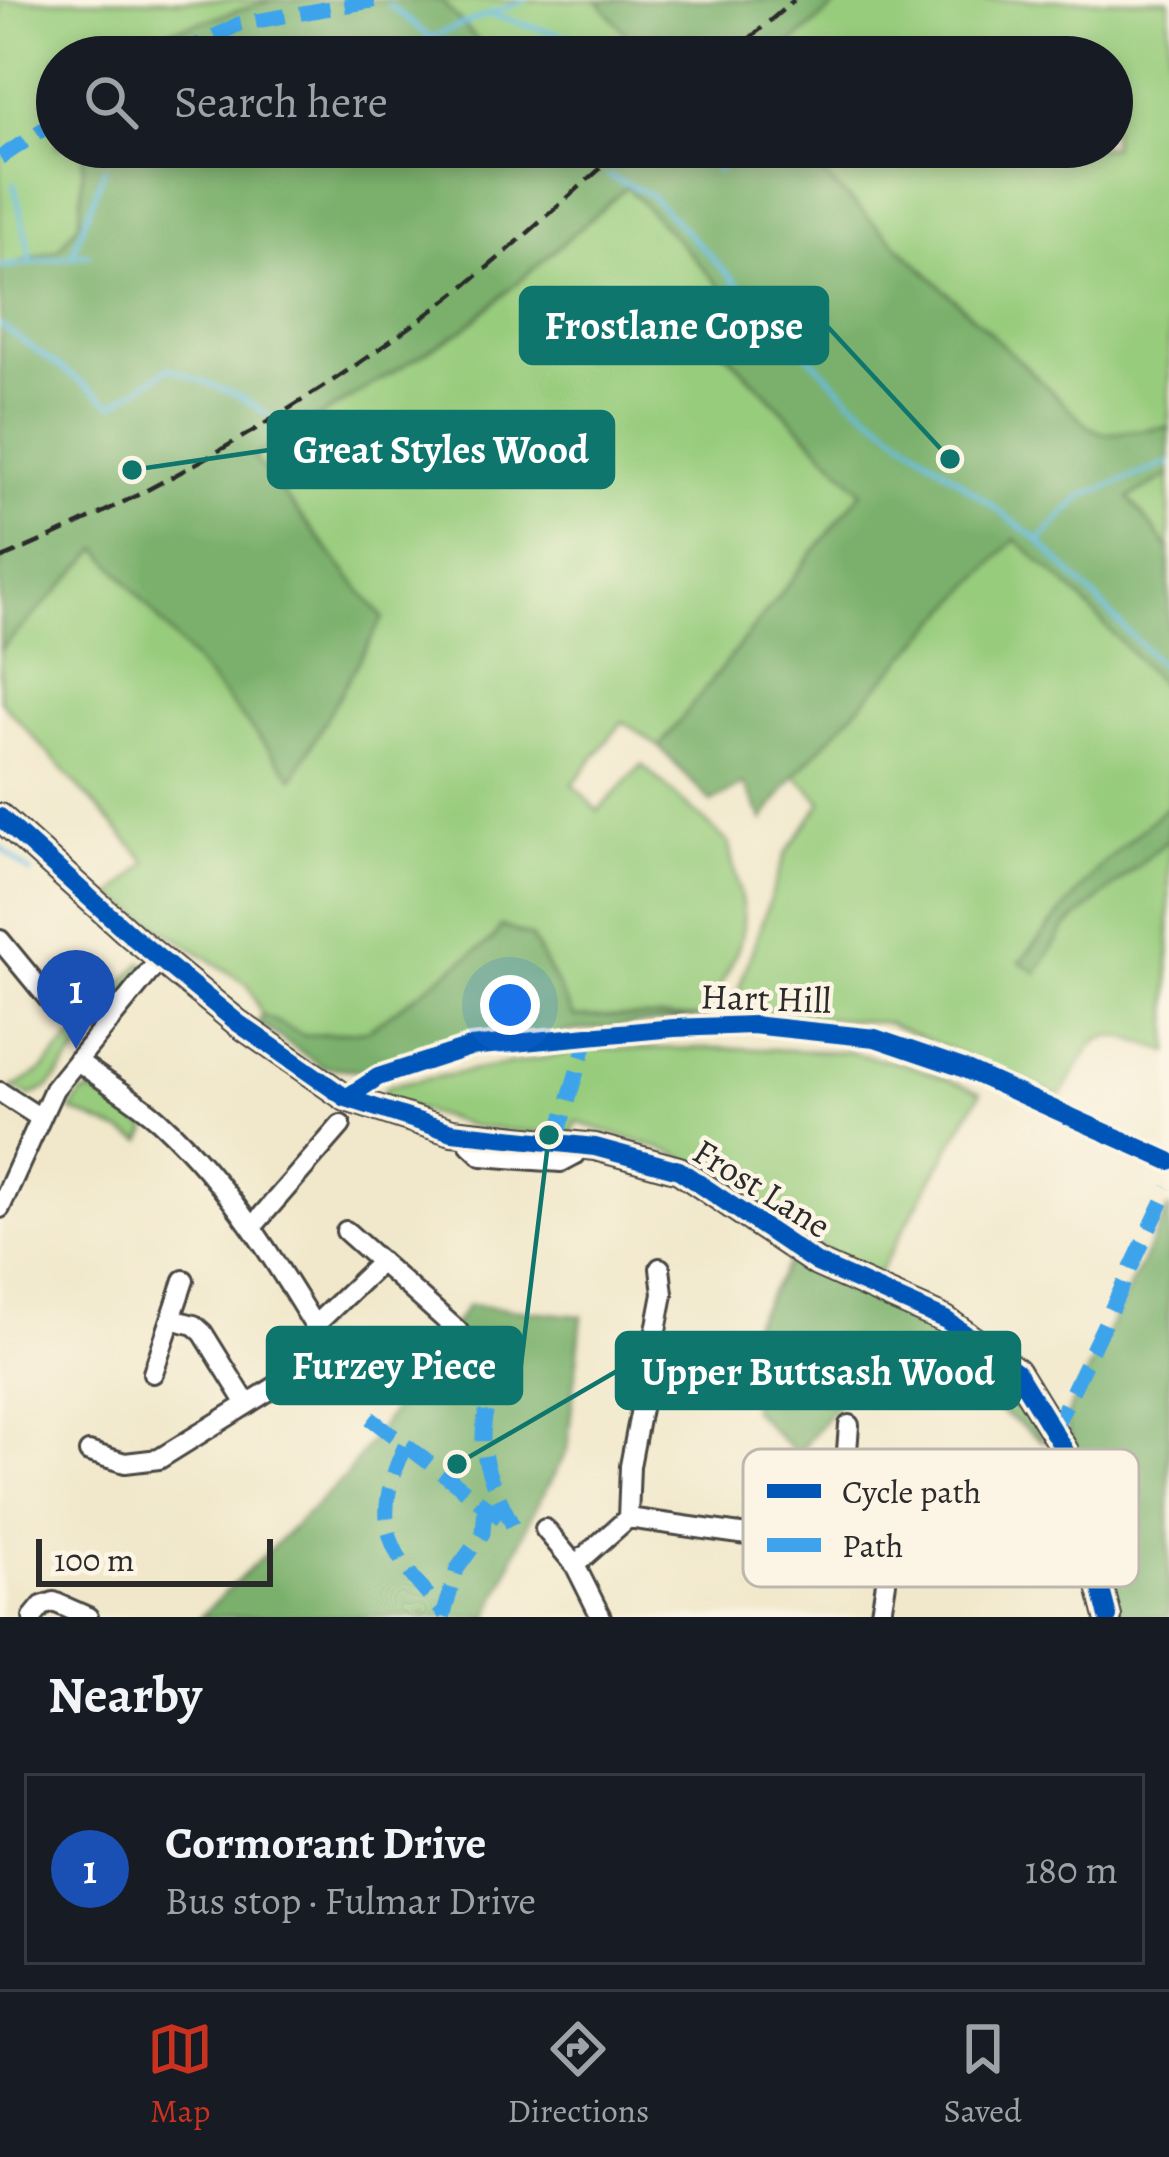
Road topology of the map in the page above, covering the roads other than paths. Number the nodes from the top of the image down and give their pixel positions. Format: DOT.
graph roads {
  1 [pos="0,817"];
  2 [pos="0,940"];
  3 [pos="160,959"];
  4 [pos="56,1008"];
  5 [pos="77,1060"];
  6 [pos="0,1092"];
  7 [pos="346,1098"];
  8 [pos="39,1117"];
  9 [pos="341,1125"];
  10 [pos="1169,1161"];
  11 [pos="0,1208"];
  12 [pos="253,1226"];
  13 [pos="346,1231"];
  14 [pos="382,1262"];
  15 [pos="660,1268"];
  16 [pos="184,1280"];
  17 [pos="171,1319"];
  18 [pos="315,1325"];
  19 [pos="458,1331"];
  20 [pos="331,1352"];
  21 [pos="153,1373"];
  22 [pos="346,1378"];
  23 [pos="247,1404"];
  24 [pos="849,1426"];
  25 [pos="847,1449"];
  26 [pos="1064,1449"];
  27 [pos="89,1451"];
  28 [pos="628,1517"];
  29 [pos="545,1529"];
  30 [pos="743,1535"];
  31 [pos="575,1564"];
  32 [pos="885,1587"];
  33 [pos="1100,1587"];
  34 [pos="33,1617"];
  35 [pos="88,1617"];
  36 [pos="601,1617"];
  37 [pos="880,1617"];
  38 [pos="1108,1617"];
  1 -- 3 [label="street, Frost Lane"];
  2 -- 4 [label="street"];
  3 -- 5 [label="street"];
  3 -- 7 [label="street, Frost Lane"];
  5 -- 8 [label="street"];
  5 -- 12 [label="street"];
  6 -- 8 [label="street"];
  7 -- 10 [label="street, Hart Hill"];
  7 -- 26 [label="street, Frost Lane"];
  8 -- 11 [label="street"];
  9 -- 12 [label="street"];
  12 -- 18 [label="street"];
  13 -- 14 [label="street"];
  14 -- 18 [label="street"];
  14 -- 19 [label="street"];
  15 -- 28 [label="street"];
  16 -- 17 [label="street"];
  17 -- 21 [label="street"];
  17 -- 23 [label="street"];
  18 -- 20 [label="street"];
  20 -- 22 [label="street"];
  20 -- 23 [label="street"];
  23 -- 27 [label="street"];
  24 -- 25 [label="street"];
  28 -- 30 [label="street"];
  28 -- 31 [label="street"];
  29 -- 31 [label="street"];
  31 -- 36 [label="street"];
  32 -- 37 [label="street"];
  33 -- 38 [label="street, Frost Lane"];
  34 -- 35 [label="street"];
}
